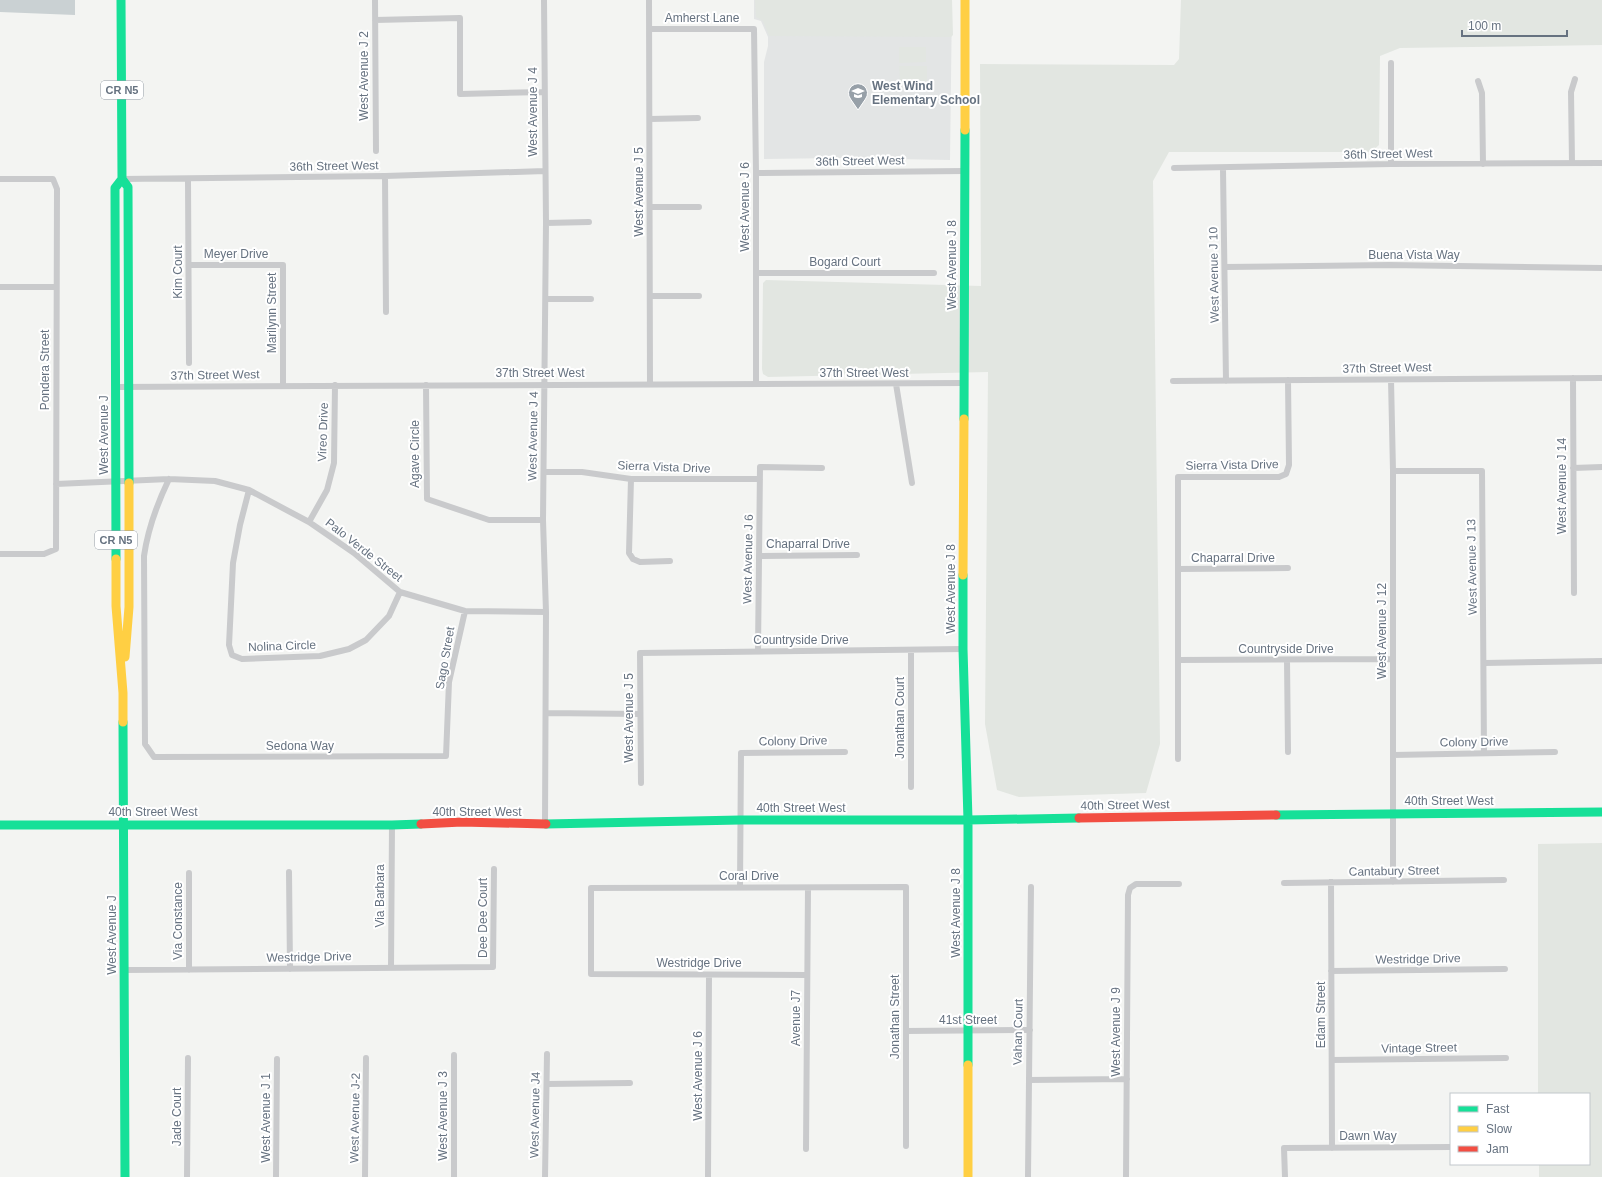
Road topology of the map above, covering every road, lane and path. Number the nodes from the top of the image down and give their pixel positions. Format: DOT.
graph roads {
  1 [pos="121,0"];
  2 [pos="375,0"];
  3 [pos="544,0"];
  4 [pos="649,0"];
  5 [pos="965,0"];
  6 [pos="375,20"];
  7 [pos="650,29"];
  8 [pos="754,29"];
  9 [pos="1391,63"];
  10 [pos="1575,79"];
  11 [pos="1478,81"];
  12 [pos="544,92"];
  13 [pos="698,118"];
  14 [pos="650,119"];
  15 [pos="376,151"];
  16 [pos="1572,163"];
  17 [pos="1602,163"];
  18 [pos="1391,164"];
  19 [pos="1482,164"];
  20 [pos="1174,168"];
  21 [pos="1224,168"];
  22 [pos="545,171"];
  23 [pos="964,171"];
  24 [pos="756,172"];
  25 [pos="385,176"];
  26 [pos="0,179"];
  27 [pos="122,179"];
  28 [pos="188,180"];
  29 [pos="650,207"];
  30 [pos="699,207"];
  31 [pos="589,222"];
  32 [pos="546,223"];
  33 [pos="189,265"];
  34 [pos="283,265"];
  35 [pos="1226,267"];
  36 [pos="1602,268"];
  37 [pos="756,273"];
  38 [pos="934,273"];
  39 [pos="0,287"];
  40 [pos="56,287"];
  41 [pos="651,296"];
  42 [pos="700,296"];
  43 [pos="546,299"];
  44 [pos="591,299"];
  45 [pos="386,312"];
  46 [pos="188,363"];
  47 [pos="1573,378"];
  48 [pos="1602,378"];
  49 [pos="1288,380"];
  50 [pos="1391,380"];
  51 [pos="1173,381"];
  52 [pos="1226,381"];
  53 [pos="964,383"];
  54 [pos="545,384"];
  55 [pos="650,384"];
  56 [pos="756,384"];
  57 [pos="896,384"];
  58 [pos="283,385"];
  59 [pos="335,385"];
  60 [pos="426,385"];
  61 [pos="116,387"];
  62 [pos="128,387"];
  63 [pos="1602,467"];
  64 [pos="822,468"];
  65 [pos="1573,468"];
  66 [pos="1393,471"];
  67 [pos="544,472"];
  68 [pos="169,479"];
  69 [pos="631,479"];
  70 [pos="760,479"];
  71 [pos="116,481"];
  72 [pos="128,481"];
  73 [pos="912,483"];
  74 [pos="56,484"];
  75 [pos="249,490"];
  76 [pos="543,520"];
  77 [pos="309,522"];
  78 [pos="0,554"];
  79 [pos="857,555"];
  80 [pos="759,556"];
  81 [pos="670,561"];
  82 [pos="1288,568"];
  83 [pos="1178,569"];
  84 [pos="400,592"];
  85 [pos="1574,593"];
  86 [pos="465,612"];
  87 [pos="546,612"];
  88 [pos="963,649"];
  89 [pos="911,650"];
  90 [pos="758,651"];
  91 [pos="640,653"];
  92 [pos="1393,659"];
  93 [pos="1178,660"];
  94 [pos="1287,660"];
  95 [pos="1602,661"];
  96 [pos="1484,663"];
  97 [pos="123,693"];
  98 [pos="546,713"];
  99 [pos="640,714"];
  100 [pos="845,752"];
  101 [pos="1288,752"];
  102 [pos="1484,752"];
  103 [pos="1555,752"];
  104 [pos="1393,755"];
  105 [pos="446,756"];
  106 [pos="1178,759"];
  107 [pos="641,784"];
  108 [pos="911,787"];
  109 [pos="1602,812"];
  110 [pos="1392,813"];
  111 [pos="740,820"];
  112 [pos="968,820"];
  113 [pos="124,824"];
  114 [pos="545,824"];
  115 [pos="0,825"];
  116 [pos="392,825"];
  117 [pos="494,869"];
  118 [pos="289,872"];
  119 [pos="189,873"];
  120 [pos="1504,880"];
  121 [pos="1331,882"];
  122 [pos="1393,882"];
  123 [pos="1284,883"];
  124 [pos="1179,884"];
  125 [pos="740,887"];
  126 [pos="906,887"];
  127 [pos="1031,887"];
  128 [pos="808,888"];
  129 [pos="391,967"];
  130 [pos="493,967"];
  131 [pos="290,969"];
  132 [pos="124,970"];
  133 [pos="188,970"];
  134 [pos="1505,970"];
  135 [pos="1331,972"];
  136 [pos="591,974"];
  137 [pos="709,974"];
  138 [pos="807,975"];
  139 [pos="1030,1030"];
  140 [pos="906,1031"];
  141 [pos="968,1031"];
  142 [pos="547,1054"];
  143 [pos="454,1055"];
  144 [pos="188,1058"];
  145 [pos="366,1058"];
  146 [pos="1506,1058"];
  147 [pos="277,1059"];
  148 [pos="1332,1060"];
  149 [pos="1127,1079"];
  150 [pos="1029,1080"];
  151 [pos="630,1083"];
  152 [pos="547,1084"];
  153 [pos="906,1146"];
  154 [pos="1450,1147"];
  155 [pos="1332,1148"];
  156 [pos="806,1149"];
  157 [pos="125,1177"];
  158 [pos="187,1177"];
  159 [pos="276,1177"];
  160 [pos="365,1177"];
  161 [pos="454,1177"];
  162 [pos="545,1177"];
  163 [pos="708,1177"];
  164 [pos="968,1177"];
  165 [pos="1028,1177"];
  166 [pos="1126,1177"];
  167 [pos="1285,1177"];
  1 -- 27 [label="main road, West Avenue J / CR N5"];
  2 -- 6 [label="street, West Avenue J 2"];
  3 -- 12 [label="street, West Avenue J 4"];
  4 -- 7 [label="street, West Avenue J 5"];
  5 -- 23 [label="main road, West Avenue J 8"];
  6 -- 12 [label="street"];
  6 -- 15 [label="street, West Avenue J 2"];
  7 -- 8 [label="street, Amherst Lane"];
  7 -- 14 [label="street, West Avenue J 5"];
  8 -- 24 [label="street, West Avenue J 6"];
  9 -- 18 [label="street"];
  10 -- 16 [label="street"];
  11 -- 19 [label="street"];
  12 -- 22 [label="street, West Avenue J 4"];
  13 -- 14 [label="street"];
  14 -- 29 [label="street, West Avenue J 5"];
  16 -- 17 [label="street, 36th Street West"];
  16 -- 19 [label="street, 36th Street West"];
  18 -- 19 [label="street, 36th Street West"];
  18 -- 21 [label="street, 36th Street West"];
  20 -- 21 [label="street, 36th Street West"];
  21 -- 35 [label="street, West Avenue J 10"];
  22 -- 25 [label="street, 36th Street West"];
  22 -- 32 [label="street, West Avenue J 4"];
  23 -- 24 [label="street, 36th Street West"];
  23 -- 53 [label="main road, West Avenue J 8"];
  24 -- 37 [label="street, West Avenue J 6"];
  25 -- 28 [label="street, 36th Street West"];
  25 -- 45 [label="street"];
  26 -- 40 [label="street, Pondera Street"];
  27 -- 28 [label="street, 36th Street West"];
  27 -- 61 [label="main road, West Avenue J / CR N5"];
  27 -- 62 [label="main road, West Avenue J / CR N5"];
  28 -- 33 [label="street, Kim Court"];
  29 -- 30 [label="street"];
  29 -- 41 [label="street, West Avenue J 5"];
  31 -- 32 [label="street"];
  32 -- 43 [label="street, West Avenue J 4"];
  33 -- 34 [label="street, Meyer Drive"];
  33 -- 46 [label="street, Kim Court"];
  34 -- 58 [label="street, Marilynn Street"];
  35 -- 36 [label="street, Buena Vista Way"];
  35 -- 52 [label="street, West Avenue J 10"];
  37 -- 38 [label="street, Bogard Court"];
  37 -- 56 [label="street, West Avenue J 6"];
  39 -- 40 [label="street"];
  40 -- 74 [label="street, Pondera Street"];
  41 -- 42 [label="street"];
  41 -- 55 [label="street, West Avenue J 5"];
  43 -- 44 [label="street"];
  43 -- 54 [label="street, West Avenue J 4"];
  47 -- 48 [label="street, 37th Street West"];
  47 -- 50 [label="street, 37th Street West"];
  47 -- 65 [label="street, West Avenue J 14"];
  49 -- 50 [label="street, 37th Street West"];
  49 -- 52 [label="street, 37th Street West"];
  49 -- 83 [label="street, Sierra Vista Drive"];
  50 -- 66 [label="street, West Avenue J 12"];
  51 -- 52 [label="street, 37th Street West"];
  53 -- 57 [label="street, 37th Street West"];
  53 -- 88 [label="main road, West Avenue J 8"];
  54 -- 55 [label="street, 37th Street West"];
  54 -- 60 [label="street, 37th Street West"];
  54 -- 67 [label="street, West Avenue J 4"];
  55 -- 56 [label="street, 37th Street West"];
  56 -- 57 [label="street, 37th Street West"];
  57 -- 73 [label="street"];
  58 -- 59 [label="street, 37th Street West"];
  58 -- 62 [label="street, 37th Street West"];
  59 -- 60 [label="street, 37th Street West"];
  59 -- 77 [label="street, Vireo Drive"];
  60 -- 76 [label="street, Agave Circle"];
  61 -- 62 [label="street, 37th Street West"];
  61 -- 71 [label="main road, West Avenue J / CR N5"];
  62 -- 72 [label="main road, West Avenue J / CR N5"];
  63 -- 65 [label="street"];
  64 -- 70 [label="street, West Avenue J 6"];
  65 -- 85 [label="street, West Avenue J 14"];
  66 -- 92 [label="street, West Avenue J 12"];
  66 -- 96 [label="street, West Avenue J 13"];
  67 -- 69 [label="street, Sierra Vista Drive"];
  67 -- 76 [label="street, West Avenue J 4"];
  68 -- 72 [label="street, Palo Verde Street"];
  68 -- 75 [label="street, Palo Verde Street"];
  68 -- 105 [label="street, Sedona Way"];
  69 -- 70 [label="street, Sierra Vista Drive"];
  69 -- 81 [label="street"];
  70 -- 80 [label="street, West Avenue J 6"];
  71 -- 72 [label="street, Palo Verde Street"];
  71 -- 74 [label="street, Palo Verde Street"];
  71 -- 97 [label="main road, West Avenue J / CR N5"];
  72 -- 97 [label="main road, West Avenue J / CR N5"];
  74 -- 78 [label="street, Pondera Street"];
  75 -- 77 [label="street, Palo Verde Street"];
  75 -- 84 [label="street, Nolina Circle"];
  76 -- 87 [label="street, West Avenue J 4"];
  77 -- 84 [label="street, Palo Verde Street"];
  79 -- 80 [label="street, Chaparral Drive"];
  80 -- 90 [label="street, West Avenue J 6"];
  82 -- 83 [label="street, Chaparral Drive"];
  83 -- 93 [label="street"];
  84 -- 86 [label="street, Palo Verde Street"];
  86 -- 87 [label="street, Palo Verde Street"];
  86 -- 105 [label="street, Sago Street"];
  87 -- 98 [label="street, West Avenue J 4"];
  88 -- 89 [label="street, Countryside Drive"];
  88 -- 112 [label="main road, West Avenue J 8"];
  89 -- 90 [label="street, Countryside Drive"];
  89 -- 108 [label="street, Jonathan Court"];
  90 -- 91 [label="street, Countryside Drive"];
  91 -- 99 [label="street, West Avenue J 5"];
  92 -- 94 [label="street, Countryside Drive"];
  92 -- 104 [label="street, West Avenue J 12"];
  93 -- 94 [label="street, Countryside Drive"];
  93 -- 106 [label="street"];
  94 -- 101 [label="street"];
  95 -- 96 [label="street"];
  96 -- 102 [label="street, West Avenue J 13"];
  97 -- 113 [label="main road, West Avenue J"];
  98 -- 99 [label="street"];
  98 -- 114 [label="street, West Avenue J 4"];
  99 -- 107 [label="street, West Avenue J 5"];
  100 -- 111 [label="street, Colony Drive"];
  102 -- 103 [label="street, Colony Drive"];
  102 -- 104 [label="street, Colony Drive"];
  104 -- 110 [label="street, West Avenue J 12"];
  109 -- 110 [label="main road, 40th Street West"];
  110 -- 112 [label="main road, 40th Street West"];
  110 -- 122 [label="street, West Avenue J 12"];
  111 -- 112 [label="main road, 40th Street West"];
  111 -- 114 [label="main road, 40th Street West"];
  111 -- 125 [label="street"];
  112 -- 141 [label="main road, West Avenue J 8"];
  113 -- 115 [label="main road, 40th Street West"];
  113 -- 116 [label="main road, 40th Street West"];
  113 -- 132 [label="main road, West Avenue J"];
  114 -- 116 [label="main road, 40th Street West"];
  116 -- 129 [label="street, Via Barbara"];
  117 -- 130 [label="street, Dee Dee Court"];
  118 -- 131 [label="street"];
  119 -- 133 [label="street, Via Constance"];
  120 -- 122 [label="street, Cantabury Street"];
  121 -- 122 [label="street, Cantabury Street"];
  121 -- 123 [label="street, Cantabury Street"];
  121 -- 135 [label="street, Edam Street"];
  124 -- 149 [label="street, West Avenue J 9"];
  125 -- 128 [label="street, Coral Drive"];
  125 -- 136 [label="street, Coral Drive"];
  126 -- 128 [label="street, Coral Drive"];
  126 -- 140 [label="street, Jonathan Street"];
  127 -- 139 [label="street, Vahan Court"];
  128 -- 138 [label="street, Avenue J7"];
  129 -- 130 [label="street, Westridge Drive"];
  129 -- 131 [label="street, Westridge Drive"];
  131 -- 133 [label="street, Westridge Drive"];
  132 -- 133 [label="street, Westridge Drive"];
  132 -- 157 [label="main road, West Avenue J"];
  134 -- 135 [label="street, Westridge Drive"];
  135 -- 148 [label="street, Edam Street"];
  136 -- 137 [label="street, Westridge Drive"];
  137 -- 138 [label="street, Westridge Drive"];
  137 -- 163 [label="street, West Avenue J 6"];
  138 -- 156 [label="street, Avenue J7"];
  139 -- 141 [label="street, 41st Street"];
  139 -- 150 [label="street, Vahan Court"];
  140 -- 141 [label="street, 41st Street"];
  140 -- 153 [label="street, Jonathan Street"];
  141 -- 164 [label="main road, West Avenue J 8"];
  142 -- 152 [label="street, West Avenue J4"];
  143 -- 161 [label="street, West Avenue J 3"];
  144 -- 158 [label="street, Jade Court"];
  145 -- 160 [label="street, West Avenue J-2"];
  146 -- 148 [label="street, Vintage Street"];
  147 -- 159 [label="street, West Avenue J 1"];
  148 -- 155 [label="street, Edam Street"];
  149 -- 150 [label="street"];
  149 -- 166 [label="street, West Avenue J 9"];
  150 -- 165 [label="street, Vahan Court"];
  151 -- 152 [label="street"];
  152 -- 162 [label="street, West Avenue J4"];
  154 -- 155 [label="street, Dawn Way"];
  155 -- 167 [label="street, Dawn Way"];
}
